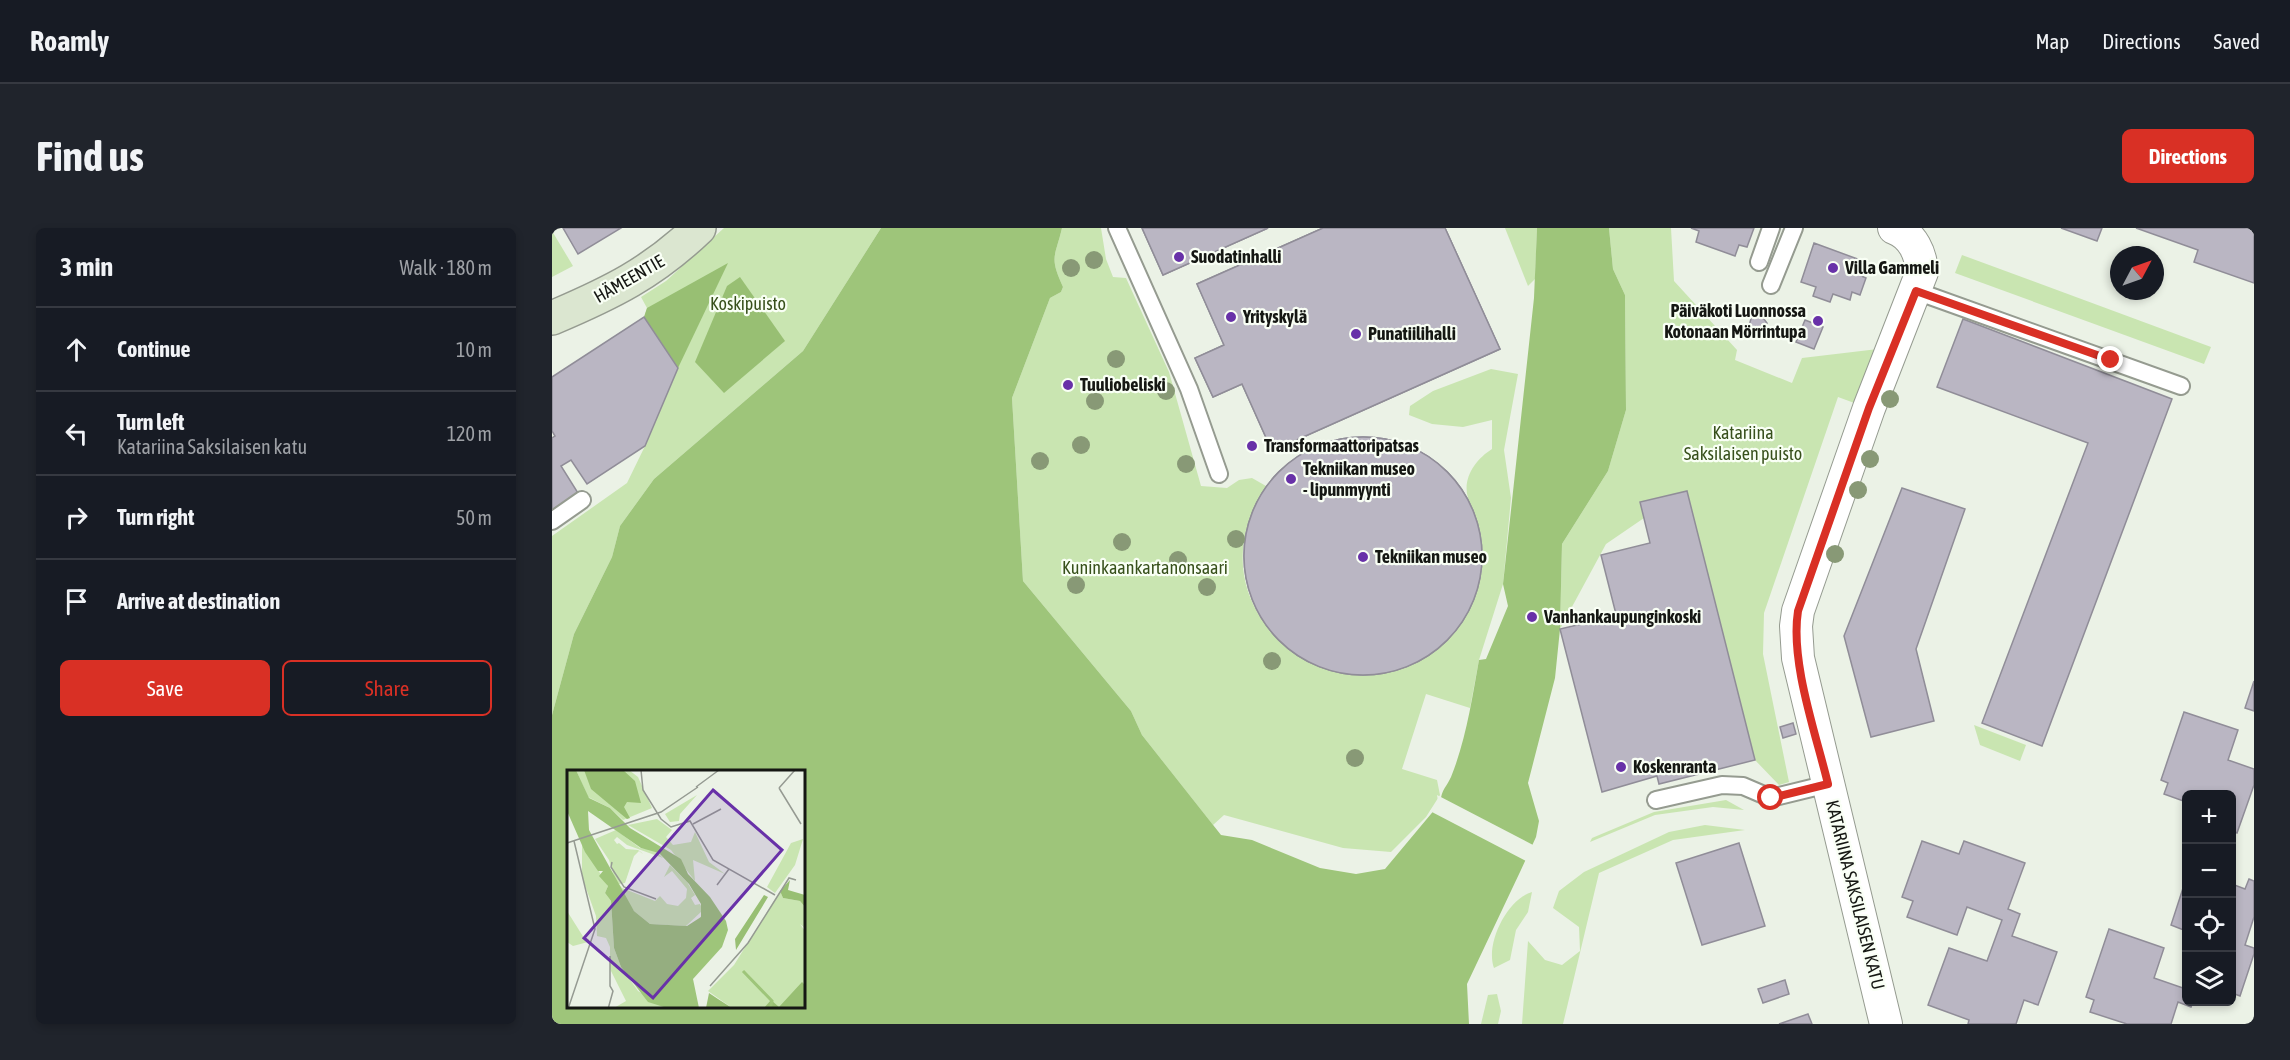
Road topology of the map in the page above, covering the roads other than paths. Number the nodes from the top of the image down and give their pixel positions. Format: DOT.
graph roads {
  1 [pos="699,228"];
  2 [pos="1117,228"];
  3 [pos="1771,228"];
  4 [pos="1794,228"];
  5 [pos="1894,228"];
  6 [pos="1759,262"];
  7 [pos="1771,285"];
  8 [pos="1916,291"];
  9 [pos="552,318"];
  10 [pos="2181,386"];
  11 [pos="1219,474"];
  12 [pos="582,500"];
  13 [pos="552,521"];
  14 [pos="1828,784"];
  15 [pos="1656,800"];
  16 [pos="1886,1024"];
  1 -- 9 [label="main road, HÄMEENTIE"];
  2 -- 11 [label="lane"];
  3 -- 6 [label="lane"];
  4 -- 7 [label="lane"];
  5 -- 8 [label="street, KATARIINA SAKSILAISEN KATU"];
  8 -- 10 [label="lane"];
  8 -- 14 [label="street, KATARIINA SAKSILAISEN KATU"];
  12 -- 13 [label="lane"];
  14 -- 15 [label="lane"];
  14 -- 16 [label="street, KATARIINA SAKSILAISEN KATU"];
}
